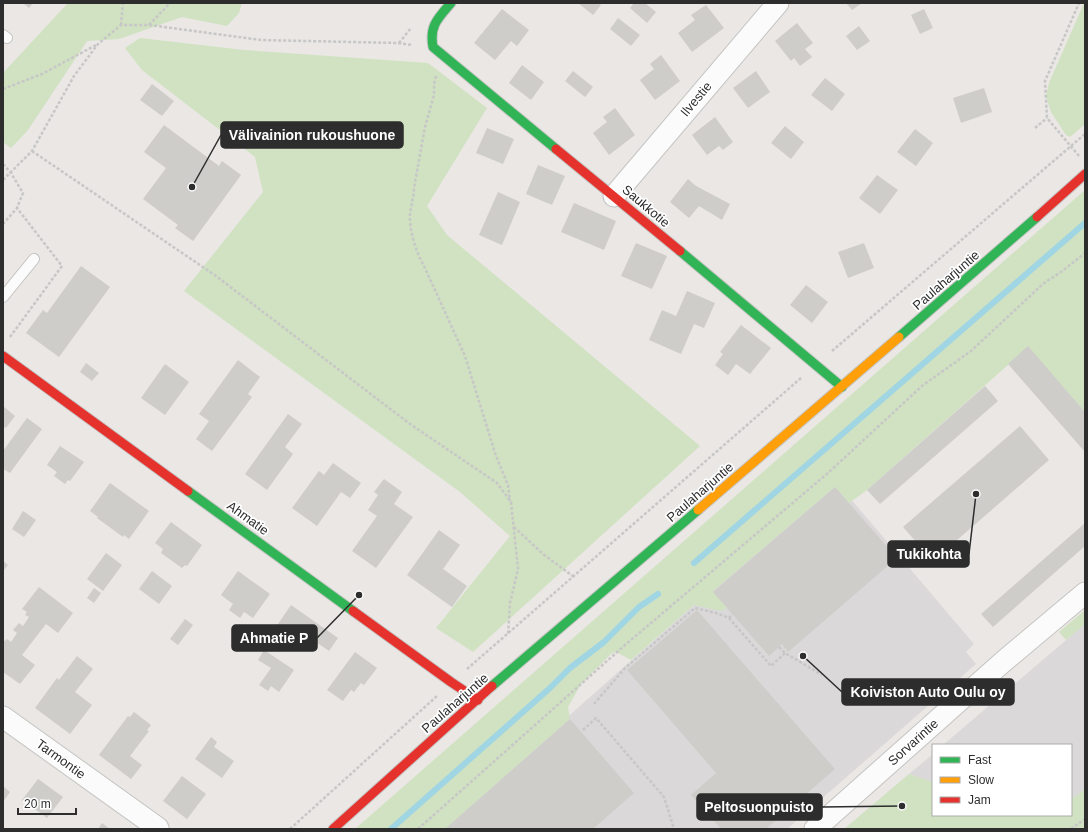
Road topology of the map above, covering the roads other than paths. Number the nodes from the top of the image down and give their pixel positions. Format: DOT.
graph roads {
  1 [pos="451,3"];
  2 [pos="778,3"];
  3 [pos="1085,174"];
  4 [pos="614,196"];
  5 [pos="34,259"];
  6 [pos="3,297"];
  7 [pos="3,356"];
  8 [pos="842,387"];
  9 [pos="1085,593"];
  10 [pos="478,700"];
  11 [pos="3,717"];
  12 [pos="158,828"];
  13 [pos="333,829"];
  14 [pos="815,829"];
  1 -- 4 [label="street, Saukkotie"];
  2 -- 4 [label="street, Ilvestie"];
  3 -- 8 [label="street, Paulaharjuntie"];
  4 -- 8 [label="street, Saukkotie"];
  5 -- 6 [label="lane"];
  7 -- 10 [label="street, Ahmatie"];
  8 -- 10 [label="street, Paulaharjuntie"];
  9 -- 14 [label="street, Sorvarintie"];
  10 -- 13 [label="street, Paulaharjuntie"];
  11 -- 12 [label="street, Tarmontie"];
}
